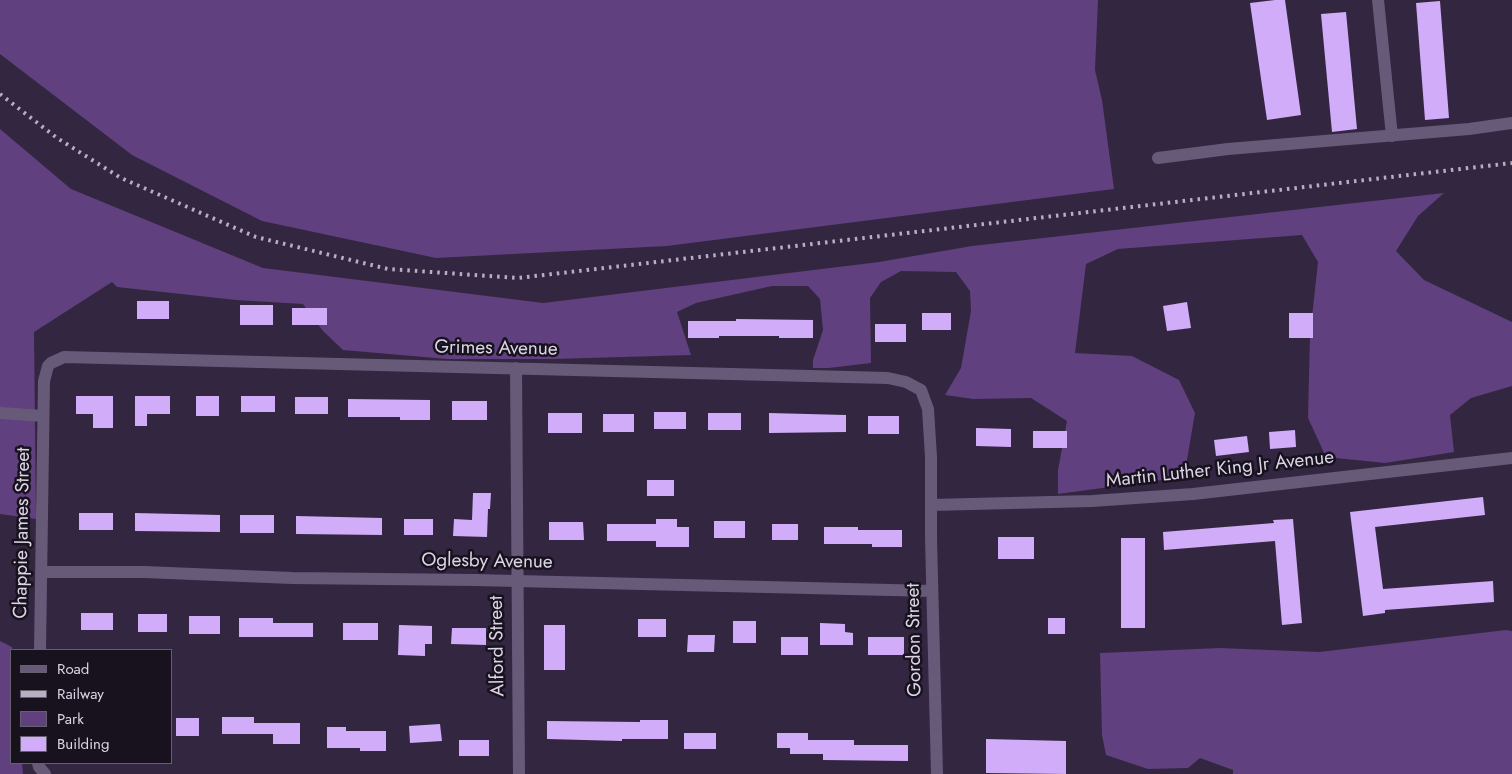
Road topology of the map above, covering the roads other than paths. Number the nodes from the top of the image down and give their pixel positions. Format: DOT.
graph roads {
  1 [pos="1378,0"];
  2 [pos="1512,123"];
  3 [pos="1392,136"];
  4 [pos="1158,158"];
  5 [pos="516,368"];
  6 [pos="0,413"];
  7 [pos="43,416"];
  8 [pos="1512,458"];
  9 [pos="931,505"];
  10 [pos="42,572"];
  11 [pos="516,581"];
  12 [pos="932,591"];
  13 [pos="40,649"];
  14 [pos="519,774"];
  15 [pos="937,774"];
  1 -- 3 [label="street"];
  2 -- 3 [label="street"];
  3 -- 4 [label="street"];
  5 -- 7 [label="street, Grimes Avenue"];
  5 -- 9 [label="street, Grimes Avenue"];
  5 -- 11 [label="street, Alford Street"];
  6 -- 7 [label="street"];
  7 -- 10 [label="street, Chappie James Street"];
  8 -- 9 [label="street, Martin Luther King Jr Avenue"];
  9 -- 12 [label="street, Gordon Street"];
  10 -- 11 [label="street, Oglesby Avenue"];
  10 -- 13 [label="street, Chappie James Street"];
  11 -- 12 [label="street, Oglesby Avenue"];
  11 -- 14 [label="street, Alford Street"];
  12 -- 15 [label="street, Gordon Street"];
}
